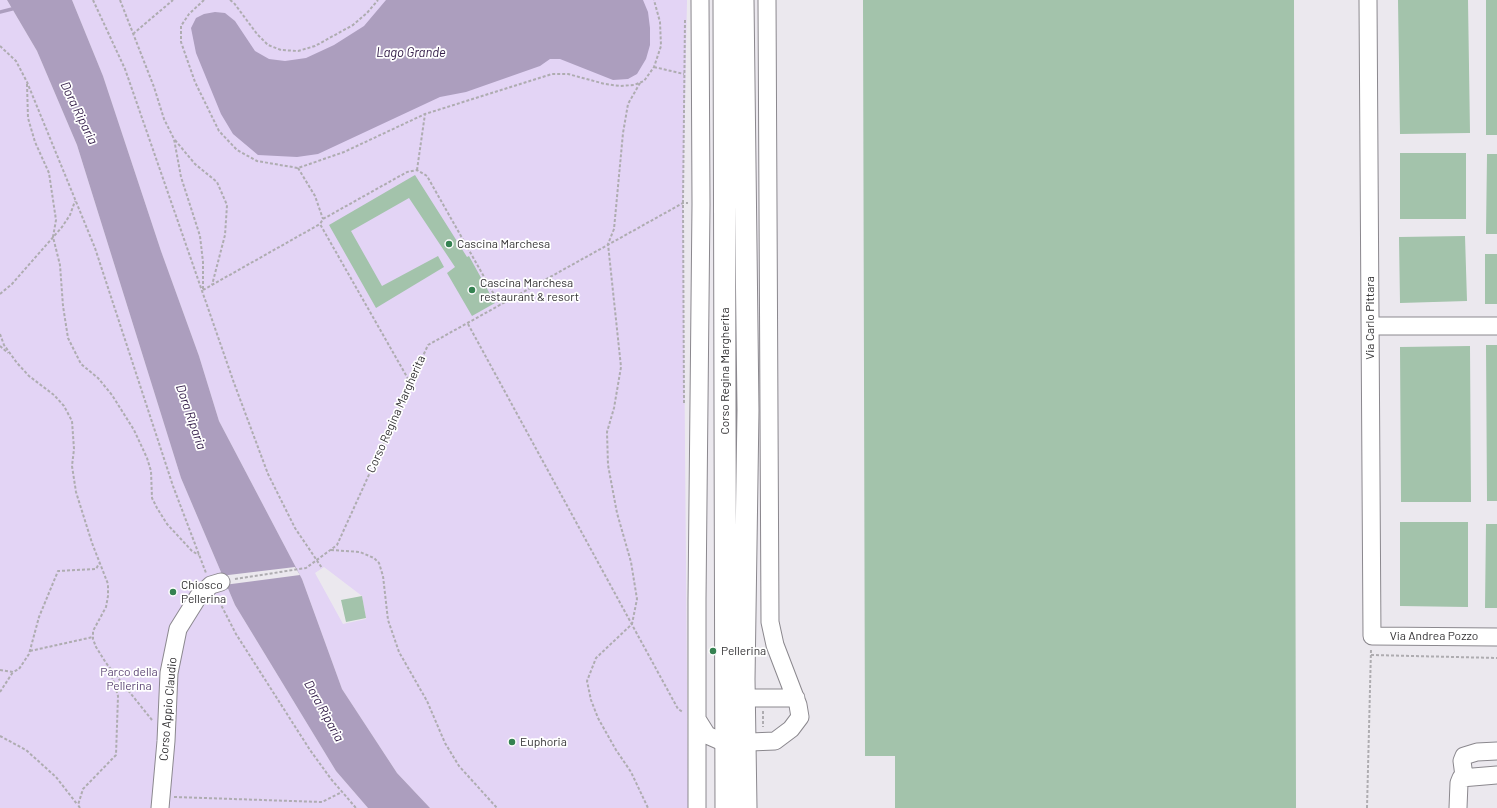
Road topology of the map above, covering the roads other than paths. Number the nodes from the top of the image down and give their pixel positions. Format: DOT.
graph roads {
  1 [pos="700,0"];
  2 [pos="724,0"];
  3 [pos="743,0"];
  4 [pos="767,0"];
  5 [pos="1368,0"];
  6 [pos="1370,326"];
  7 [pos="1497,326"];
  8 [pos="216,583"];
  9 [pos="1372,636"];
  10 [pos="1497,636"];
  11 [pos="754,698"];
  12 [pos="796,698"];
  13 [pos="692,717"];
  14 [pos="755,741"];
  15 [pos="725,743"];
  16 [pos="1497,751"];
  17 [pos="1497,775"];
  18 [pos="1464,776"];
  19 [pos="160,802"];
  20 [pos="696,808"];
  21 [pos="726,808"];
  22 [pos="746,808"];
  23 [pos="1458,808"];
  1 -- 13 [label="street"];
  2 -- 15 [label="main road, Corso Regina Margherita"];
  3 -- 11 [label="main road, Corso Regina Margherita"];
  4 -- 12 [label="street"];
  5 -- 6 [label="street, Via Carlo Pittara"];
  6 -- 7 [label="street"];
  6 -- 9 [label="street, Via Carlo Pittara"];
  8 -- 19 [label="street, Corso Appio Claudio"];
  9 -- 10 [label="street, Via Andrea Pozzo"];
  11 -- 12 [label="street"];
  11 -- 14 [label="main road, Corso Regina Margherita"];
  12 -- 14 [label="street"];
  13 -- 15 [label="street"];
  13 -- 20 [label="street"];
  14 -- 15 [label="street"];
  14 -- 22 [label="main road, Corso Regina Margherita"];
  15 -- 21 [label="main road, Corso Regina Margherita"];
  16 -- 18 [label="street"];
  17 -- 18 [label="street"];
  18 -- 23 [label="street"];
}
